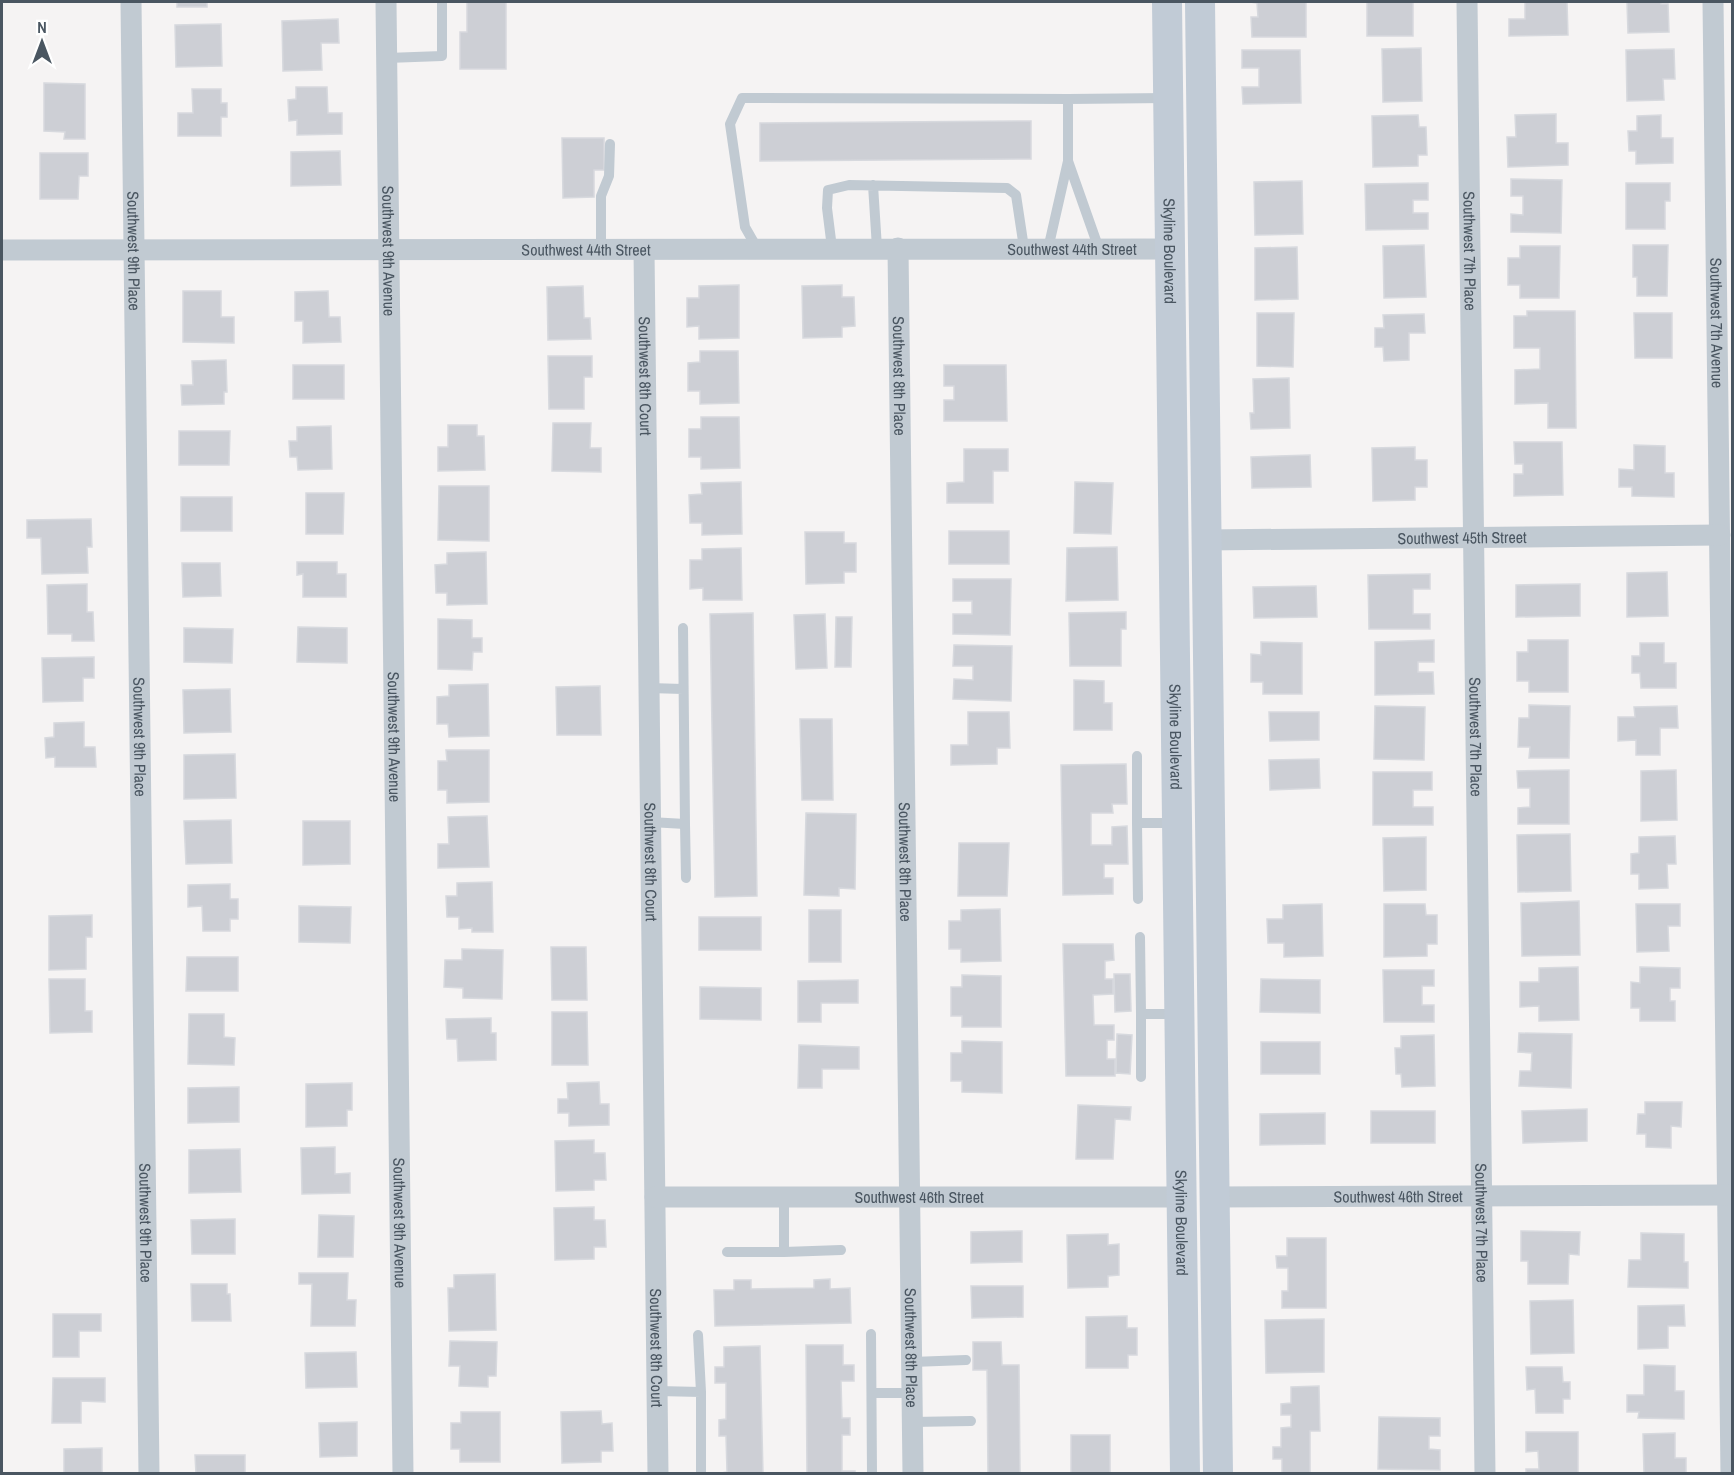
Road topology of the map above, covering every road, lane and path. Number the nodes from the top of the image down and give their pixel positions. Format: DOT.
graph roads {
  1 [pos="131,2"];
  2 [pos="386,2"];
  3 [pos="441,2"];
  4 [pos="1167,2"];
  5 [pos="1200,2"];
  6 [pos="1467,2"];
  7 [pos="1713,2"];
  8 [pos="387,58"];
  9 [pos="1168,98"];
  10 [pos="1068,99"];
  11 [pos="610,144"];
  12 [pos="1068,161"];
  13 [pos="873,185"];
  14 [pos="757,248"];
  15 [pos="832,248"];
  16 [pos="888,248"];
  17 [pos="1024,248"];
  18 [pos="1048,249"];
  19 [pos="1099,249"];
  20 [pos="1170,249"];
  21 [pos="1203,249"];
  22 [pos="2,250"];
  23 [pos="134,250"];
  24 [pos="388,250"];
  25 [pos="601,250"];
  26 [pos="644,250"];
  27 [pos="1720,535"];
  28 [pos="1473,537"];
  29 [pos="1174,539"];
  30 [pos="1206,540"];
  31 [pos="683,628"];
  32 [pos="649,688"];
  33 [pos="683,689"];
  34 [pos="1137,756"];
  35 [pos="1728,803"];
  36 [pos="650,822"];
  37 [pos="1137,823"];
  38 [pos="1177,823"];
  39 [pos="685,824"];
  40 [pos="686,878"];
  41 [pos="1138,899"];
  42 [pos="1140,937"];
  43 [pos="1141,1014"];
  44 [pos="1179,1014"];
  45 [pos="1142,1077"];
  46 [pos="1482,1195"];
  47 [pos="1727,1195"];
  48 [pos="655,1197"];
  49 [pos="784,1197"];
  50 [pos="910,1197"];
  51 [pos="1181,1197"];
  52 [pos="1214,1197"];
  53 [pos="841,1250"];
  54 [pos="727,1252"];
  55 [pos="783,1252"];
  56 [pos="698,1335"];
  57 [pos="871,1335"];
  58 [pos="966,1360"];
  59 [pos="912,1362"];
  60 [pos="658,1391"];
  61 [pos="700,1392"];
  62 [pos="872,1393"];
  63 [pos="912,1393"];
  64 [pos="971,1421"];
  65 [pos="912,1422"];
  66 [pos="149,1473"];
  67 [pos="403,1473"];
  68 [pos="658,1473"];
  69 [pos="701,1473"];
  70 [pos="872,1473"];
  71 [pos="913,1473"];
  72 [pos="1185,1473"];
  73 [pos="1218,1473"];
  74 [pos="1485,1473"];
  75 [pos="1731,1473"];
  1 -- 23 [label="street, Southwest 9th Place"];
  2 -- 8 [label="street, Southwest 9th Avenue"];
  3 -- 8 [label="lane"];
  4 -- 9 [label="street, Skyline Boulevard"];
  5 -- 21 [label="street, Skyline Boulevard"];
  6 -- 28 [label="street, Southwest 7th Place"];
  7 -- 27 [label="street, Southwest 7th Avenue"];
  8 -- 24 [label="street, Southwest 9th Avenue"];
  9 -- 10 [label="lane"];
  9 -- 20 [label="street, Skyline Boulevard"];
  10 -- 12 [label="lane"];
  10 -- 14 [label="lane"];
  11 -- 25 [label="lane"];
  12 -- 18 [label="lane"];
  12 -- 19 [label="lane"];
  13 -- 15 [label="lane"];
  13 -- 16 [label="lane"];
  13 -- 17 [label="lane"];
  14 -- 15 [label="street, Southwest 44th Street"];
  14 -- 26 [label="street, Southwest 44th Street"];
  15 -- 16 [label="street, Southwest 44th Street"];
  16 -- 17 [label="street, Southwest 44th Street"];
  16 -- 50 [label="street, Southwest 8th Place"];
  17 -- 18 [label="street, Southwest 44th Street"];
  18 -- 19 [label="street, Southwest 44th Street"];
  19 -- 20 [label="street, Southwest 44th Street"];
  20 -- 21 [label="street"];
  20 -- 29 [label="street, Skyline Boulevard"];
  21 -- 30 [label="street, Skyline Boulevard"];
  22 -- 23 [label="street, Southwest 44th Street"];
  23 -- 24 [label="street, Southwest 44th Street"];
  23 -- 66 [label="street, Southwest 9th Place"];
  24 -- 25 [label="street, Southwest 44th Street"];
  24 -- 67 [label="street, Southwest 9th Avenue"];
  25 -- 26 [label="street, Southwest 44th Street"];
  26 -- 32 [label="street, Southwest 8th Court"];
  27 -- 28 [label="street, Southwest 45th Street"];
  27 -- 35 [label="street, Southwest 7th Avenue"];
  28 -- 30 [label="street, Southwest 45th Street"];
  28 -- 46 [label="street, Southwest 7th Place"];
  29 -- 30 [label="street"];
  29 -- 38 [label="street, Skyline Boulevard"];
  30 -- 52 [label="street, Skyline Boulevard"];
  31 -- 33 [label="lane"];
  32 -- 33 [label="lane"];
  32 -- 36 [label="street, Southwest 8th Court"];
  33 -- 39 [label="lane"];
  34 -- 37 [label="lane"];
  35 -- 47 [label="street, Southwest 7th Avenue"];
  36 -- 39 [label="lane"];
  36 -- 48 [label="street, Southwest 8th Court"];
  37 -- 38 [label="lane"];
  37 -- 41 [label="lane"];
  38 -- 44 [label="street, Skyline Boulevard"];
  39 -- 40 [label="lane"];
  42 -- 43 [label="lane"];
  43 -- 44 [label="lane"];
  43 -- 45 [label="lane"];
  44 -- 51 [label="street, Skyline Boulevard"];
  46 -- 47 [label="street, Southwest 46th Street"];
  46 -- 52 [label="street, Southwest 46th Street"];
  46 -- 74 [label="street, Southwest 7th Place"];
  47 -- 75 [label="street, Southwest 7th Avenue"];
  48 -- 49 [label="street, Southwest 46th Street"];
  48 -- 60 [label="street, Southwest 8th Court"];
  49 -- 50 [label="street, Southwest 46th Street"];
  49 -- 55 [label="lane"];
  50 -- 51 [label="street, Southwest 46th Street"];
  50 -- 59 [label="street, Southwest 8th Place"];
  51 -- 52 [label="street"];
  51 -- 72 [label="street, Skyline Boulevard"];
  52 -- 73 [label="street, Skyline Boulevard"];
  53 -- 55 [label="lane"];
  54 -- 55 [label="lane"];
  56 -- 61 [label="lane"];
  57 -- 62 [label="lane"];
  58 -- 59 [label="lane"];
  59 -- 63 [label="street, Southwest 8th Place"];
  60 -- 61 [label="lane"];
  60 -- 68 [label="street, Southwest 8th Court"];
  61 -- 69 [label="lane"];
  62 -- 63 [label="lane"];
  62 -- 70 [label="lane"];
  63 -- 65 [label="street, Southwest 8th Place"];
  64 -- 65 [label="lane"];
  65 -- 71 [label="street, Southwest 8th Place"];
}
